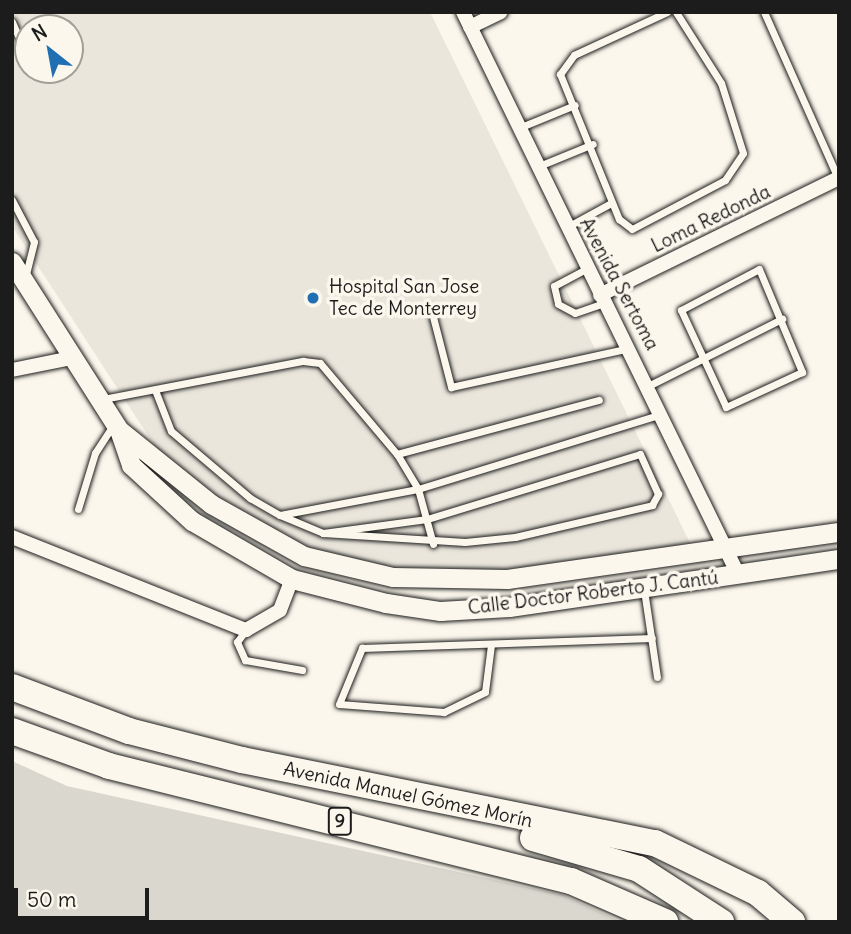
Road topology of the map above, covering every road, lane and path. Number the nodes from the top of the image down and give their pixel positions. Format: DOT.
graph roads {
  1 [pos="463,12"];
  2 [pos="501,12"];
  3 [pos="667,12"];
  4 [pos="676,12"];
  5 [pos="764,12"];
  6 [pos="470,27"];
  7 [pos="575,105"];
  8 [pos="521,127"];
  9 [pos="593,144"];
  10 [pos="539,166"];
  11 [pos="839,178"];
  12 [pos="12,200"];
  13 [pos="611,203"];
  14 [pos="566,227"];
  15 [pos="12,262"];
  16 [pos="586,269"];
  17 [pos="24,281"];
  18 [pos="602,299"];
  19 [pos="430,309"];
  20 [pos="782,319"];
  21 [pos="631,348"];
  22 [pos="71,358"];
  23 [pos="702,359"];
  24 [pos="12,370"];
  25 [pos="650,385"];
  26 [pos="155,390"];
  27 [pos="96,400"];
  28 [pos="599,400"];
  29 [pos="663,412"];
  30 [pos="117,427"];
  31 [pos="397,454"];
  32 [pos="418,489"];
  33 [pos="78,509"];
  34 [pos="280,515"];
  35 [pos="427,519"];
  36 [pos="323,533"];
  37 [pos="839,533"];
  38 [pos="12,537"];
  39 [pos="433,544"];
  40 [pos="729,549"];
  41 [pos="839,559"];
  42 [pos="738,574"];
  43 [pos="292,579"];
  44 [pos="644,589"];
  45 [pos="246,630"];
  46 [pos="652,638"];
  47 [pos="491,645"];
  48 [pos="302,670"];
  49 [pos="657,677"];
  50 [pos="12,687"];
  51 [pos="12,731"];
  52 [pos="414,797"];
  53 [pos="665,922"];
  54 [pos="721,922"];
  55 [pos="792,922"];
  1 -- 6 [label="street, Avenida Sertoma"];
  2 -- 6 [label="street"];
  3 -- 7 [label="lane"];
  4 -- 13 [label="lane"];
  5 -- 11 [label="lane"];
  6 -- 8 [label="street, Avenida Sertoma"];
  7 -- 8 [label="lane"];
  7 -- 9 [label="lane"];
  8 -- 10 [label="street, Avenida Sertoma"];
  9 -- 10 [label="lane"];
  9 -- 13 [label="lane"];
  10 -- 14 [label="street, Avenida Sertoma"];
  11 -- 18 [label="street, Loma Redonda"];
  12 -- 17 [label="lane"];
  13 -- 14 [label="lane"];
  14 -- 16 [label="street, Avenida Sertoma"];
  15 -- 17 [label="street, Calle Doctor Roberto J. Cantú"];
  16 -- 18 [label="street, Avenida Sertoma"];
  16 -- 18 [label="lane"];
  17 -- 22 [label="street, Calle Doctor Roberto J. Cantú"];
  18 -- 21 [label="street, Avenida Sertoma"];
  19 -- 21 [label="lane"];
  20 -- 23 [label="lane"];
  20 -- 23 [label="lane"];
  20 -- 23 [label="lane"];
  21 -- 25 [label="street, Avenida Sertoma"];
  22 -- 24 [label="street"];
  22 -- 27 [label="street, Calle Doctor Roberto J. Cantú"];
  23 -- 25 [label="lane"];
  25 -- 29 [label="street, Avenida Sertoma"];
  26 -- 27 [label="lane"];
  26 -- 31 [label="lane"];
  26 -- 34 [label="lane"];
  27 -- 30 [label="street, Calle Doctor Roberto J. Cantú"];
  28 -- 31 [label="lane"];
  29 -- 32 [label="lane"];
  29 -- 40 [label="street, Avenida Sertoma"];
  30 -- 33 [label="lane"];
  30 -- 40 [label="street, Calle Doctor Roberto J. Cantú"];
  30 -- 43 [label="street, Calle Doctor Roberto J. Cantú"];
  31 -- 32 [label="lane"];
  32 -- 34 [label="lane"];
  32 -- 35 [label="lane"];
  34 -- 36 [label="lane"];
  35 -- 36 [label="lane"];
  35 -- 39 [label="lane"];
  35 -- 39 [label="lane"];
  36 -- 39 [label="lane"];
  37 -- 40 [label="street, Calle Doctor Roberto J. Cantú"];
  38 -- 45 [label="street"];
  40 -- 42 [label="street, Avenida Sertoma"];
  41 -- 42 [label="street, Calle Doctor Roberto J. Cantú"];
  42 -- 44 [label="street, Calle Doctor Roberto J. Cantú"];
  43 -- 44 [label="street, Calle Doctor Roberto J. Cantú"];
  43 -- 45 [label="street"];
  44 -- 46 [label="lane"];
  45 -- 48 [label="lane"];
  46 -- 47 [label="lane"];
  46 -- 49 [label="lane"];
  47 -- 47 [label="lane"];
  50 -- 52 [label="highway, Avenida Manuel Gómez Morín / 9"];
  51 -- 53 [label="highway, Avenida Manuel Gómez Morín / 9"];
  52 -- 54 [label="highway"];
  52 -- 55 [label="highway, Avenida Manuel Gómez Morín / 9"];
}
